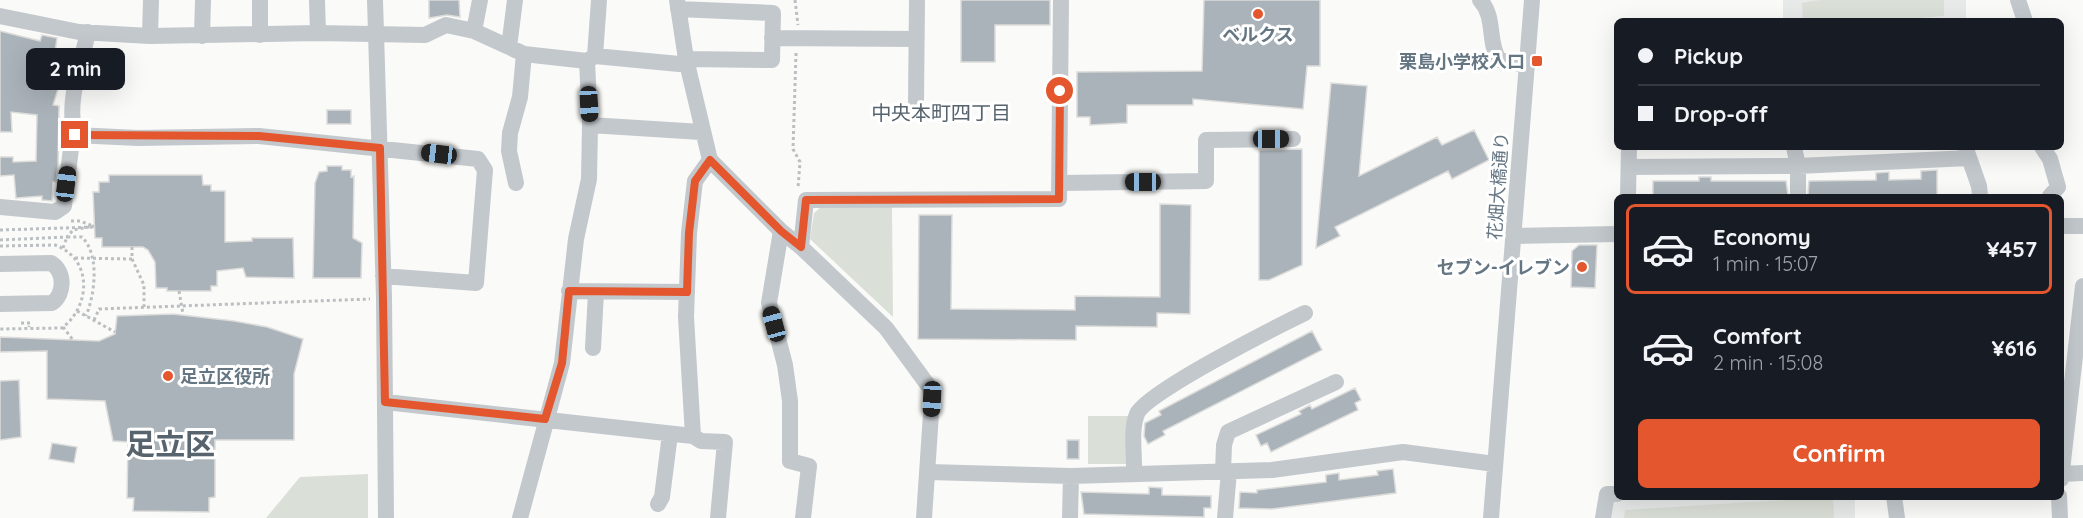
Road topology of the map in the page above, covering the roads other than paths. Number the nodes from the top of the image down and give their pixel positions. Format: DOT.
graph roads {
  1 [pos="151,0"];
  2 [pos="203,0"];
  3 [pos="260,0"];
  4 [pos="317,0"];
  5 [pos="375,0"];
  6 [pos="480,0"];
  7 [pos="515,0"];
  8 [pos="599,0"];
  9 [pos="917,0"];
  10 [pos="1061,0"];
  11 [pos="1480,0"];
  12 [pos="1532,0"];
  13 [pos="2018,0"];
  14 [pos="678,4"];
  15 [pos="0,16"];
  16 [pos="2024,18"];
  17 [pos="474,31"];
  18 [pos="88,32"];
  19 [pos="318,33"];
  20 [pos="376,34"];
  21 [pos="260,35"];
  22 [pos="150,36"];
  23 [pos="202,36"];
  24 [pos="772,38"];
  25 [pos="916,39"];
  26 [pos="516,50"];
  27 [pos="591,59"];
  28 [pos="686,59"];
  29 [pos="1527,65"];
  30 [pos="916,102"];
  31 [pos="591,125"];
  32 [pos="701,132"];
  33 [pos="75,135"];
  34 [pos="1293,139"];
  35 [pos="380,148"];
  36 [pos="1629,150"];
  37 [pos="1795,150"];
  38 [pos="2044,150"];
  39 [pos="1968,152"];
  40 [pos="710,160"];
  41 [pos="1798,166"];
  42 [pos="1629,167"];
  43 [pos="516,183"];
  44 [pos="1060,183"];
  45 [pos="1628,194"];
  46 [pos="1798,194"];
  47 [pos="1980,194"];
  48 [pos="2052,194"];
  49 [pos="0,207"];
  50 [pos="2064,226"];
  51 [pos="2083,226"];
  52 [pos="781,231"];
  53 [pos="1614,234"];
  54 [pos="1514,236"];
  55 [pos="801,247"];
  56 [pos="0,264"];
  57 [pos="383,276"];
  58 [pos="2083,286"];
  59 [pos="569,291"];
  60 [pos="596,292"];
  61 [pos="687,292"];
  62 [pos="0,304"];
  63 [pos="1305,313"];
  64 [pos="592,348"];
  65 [pos="1336,382"];
  66 [pos="2071,389"];
  67 [pos="385,402"];
  68 [pos="545,419"];
  69 [pos="670,435"];
  70 [pos="693,436"];
  71 [pos="2064,450"];
  72 [pos="1495,464"];
  73 [pos="928,472"];
  74 [pos="1226,472"];
  75 [pos="2083,473"];
  76 [pos="1134,474"];
  77 [pos="1071,476"];
  78 [pos="2064,476"];
  79 [pos="1614,494"];
  80 [pos="1894,500"];
  81 [pos="2060,500"];
  82 [pos="658,504"];
  83 [pos="386,518"];
  84 [pos="520,518"];
  85 [pos="718,518"];
  86 [pos="803,518"];
  87 [pos="924,518"];
  88 [pos="1071,518"];
  89 [pos="1225,518"];
  90 [pos="1491,518"];
  91 [pos="1603,518"];
  92 [pos="1898,518"];
  93 [pos="2060,518"];
  1 -- 22 [label="street"];
  2 -- 23 [label="street"];
  3 -- 21 [label="street"];
  4 -- 19 [label="street"];
  5 -- 20 [label="street"];
  6 -- 17 [label="street"];
  7 -- 26 [label="street"];
  8 -- 27 [label="street"];
  9 -- 25 [label="street"];
  10 -- 44 [label="street"];
  11 -- 29 [label="street"];
  12 -- 29 [label="street, 花畑大橋通り"];
  13 -- 16 [label="street"];
  14 -- 24 [label="street"];
  14 -- 28 [label="street"];
  15 -- 18 [label="street"];
  17 -- 20 [label="street"];
  17 -- 26 [label="street"];
  18 -- 22 [label="street"];
  18 -- 33 [label="street"];
  19 -- 20 [label="street"];
  19 -- 21 [label="street"];
  20 -- 35 [label="street"];
  21 -- 23 [label="street"];
  22 -- 23 [label="street"];
  24 -- 25 [label="street"];
  24 -- 28 [label="street"];
  25 -- 30 [label="street"];
  26 -- 27 [label="street"];
  26 -- 43 [label="street"];
  27 -- 28 [label="street"];
  27 -- 31 [label="street"];
  28 -- 32 [label="street"];
  29 -- 54 [label="street, 花畑大橋通り"];
  31 -- 32 [label="street"];
  31 -- 59 [label="street"];
  32 -- 40 [label="street"];
  33 -- 35 [label="street"];
  33 -- 49 [label="street"];
  34 -- 44 [label="street"];
  35 -- 57 [label="street"];
  35 -- 57 [label="street"];
  36 -- 42 [label="street"];
  37 -- 41 [label="street"];
  38 -- 48 [label="street"];
  39 -- 41 [label="street"];
  39 -- 47 [label="street"];
  40 -- 52 [label="street"];
  40 -- 61 [label="street"];
  41 -- 42 [label="street"];
  41 -- 46 [label="street"];
  42 -- 45 [label="street"];
  44 -- 55 [label="street"];
  50 -- 51 [label="street"];
  52 -- 55 [label="street"];
  52 -- 86 [label="street"];
  53 -- 54 [label="street"];
  54 -- 72 [label="street, 花畑大橋通り"];
  55 -- 73 [label="street"];
  56 -- 62 [label="street"];
  57 -- 67 [label="street"];
  58 -- 66 [label="street"];
  59 -- 60 [label="street"];
  59 -- 68 [label="street"];
  60 -- 61 [label="street"];
  60 -- 64 [label="street"];
  61 -- 70 [label="street"];
  63 -- 76 [label="street"];
  65 -- 74 [label="street"];
  66 -- 71 [label="street"];
  67 -- 68 [label="street"];
  67 -- 83 [label="street"];
  68 -- 69 [label="street"];
  68 -- 84 [label="street"];
  69 -- 70 [label="street"];
  69 -- 82 [label="street"];
  70 -- 85 [label="street"];
  72 -- 74 [label="street"];
  72 -- 90 [label="street, 花畑大橋通り"];
  73 -- 77 [label="street"];
  73 -- 87 [label="street"];
  74 -- 76 [label="street"];
  74 -- 89 [label="street"];
  75 -- 78 [label="street"];
  76 -- 77 [label="street"];
  77 -- 88 [label="street"];
  79 -- 91 [label="street"];
  80 -- 92 [label="street"];
  81 -- 93 [label="street"];
}
